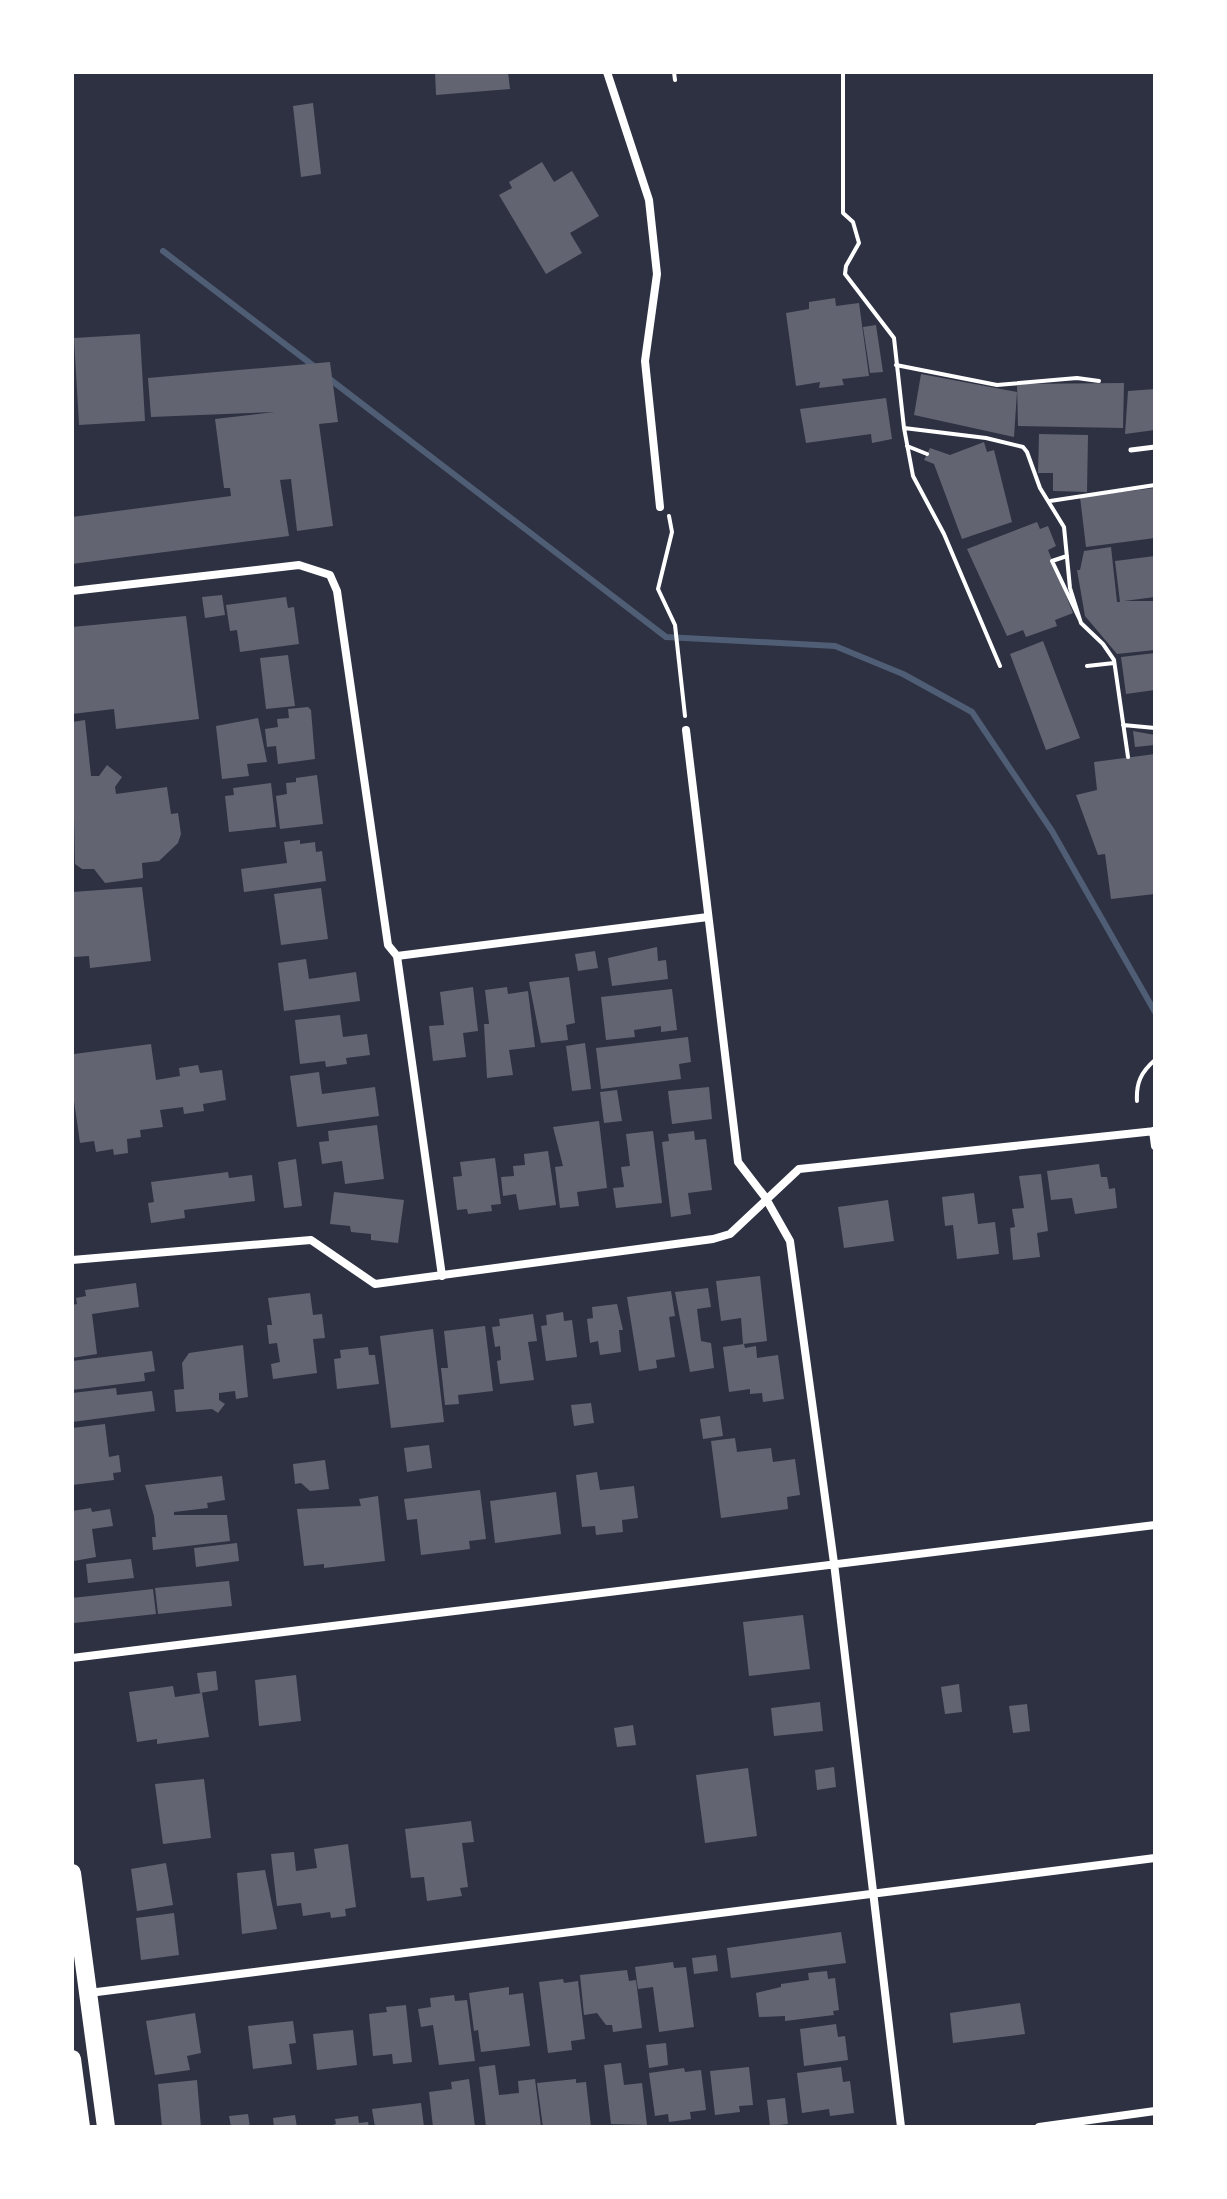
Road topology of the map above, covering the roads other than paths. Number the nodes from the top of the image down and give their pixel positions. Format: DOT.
graph roads {
  1 [pos="607,72"];
  2 [pos="1155,447"];
  3 [pos="1131,450"];
  4 [pos="660,507"];
  5 [pos="72,591"];
  6 [pos="686,730"];
  7 [pos="708,917"];
  8 [pos="397,956"];
  9 [pos="1154,1131"];
  10 [pos="1155,1146"];
  11 [pos="765,1197"];
  12 [pos="72,1260"];
  13 [pos="442,1276"];
  14 [pos="1155,1525"];
  15 [pos="834,1563"];
  16 [pos="72,1658"];
  17 [pos="1155,1858"];
  18 [pos="72,1873"];
  19 [pos="872,1895"];
  20 [pos="88,1993"];
  21 [pos="72,2059"];
  22 [pos="1155,2111"];
  23 [pos="81,2127"];
  24 [pos="106,2127"];
  25 [pos="901,2127"];
  26 [pos="1039,2127"];
  1 -- 4 [label="street"];
  2 -- 3 [label="lane"];
  5 -- 8 [label="street"];
  6 -- 7 [label="street"];
  7 -- 8 [label="street"];
  7 -- 11 [label="street"];
  8 -- 13 [label="street"];
  9 -- 10 [label="street"];
  9 -- 11 [label="street"];
  11 -- 13 [label="street"];
  11 -- 15 [label="street"];
  12 -- 13 [label="street"];
  14 -- 15 [label="street"];
  15 -- 16 [label="street"];
  15 -- 19 [label="street"];
  17 -- 19 [label="street"];
  18 -- 20 [label="highway"];
  19 -- 20 [label="street"];
  19 -- 25 [label="street"];
  20 -- 24 [label="highway"];
  21 -- 23 [label="highway"];
  22 -- 26 [label="street"];
}
